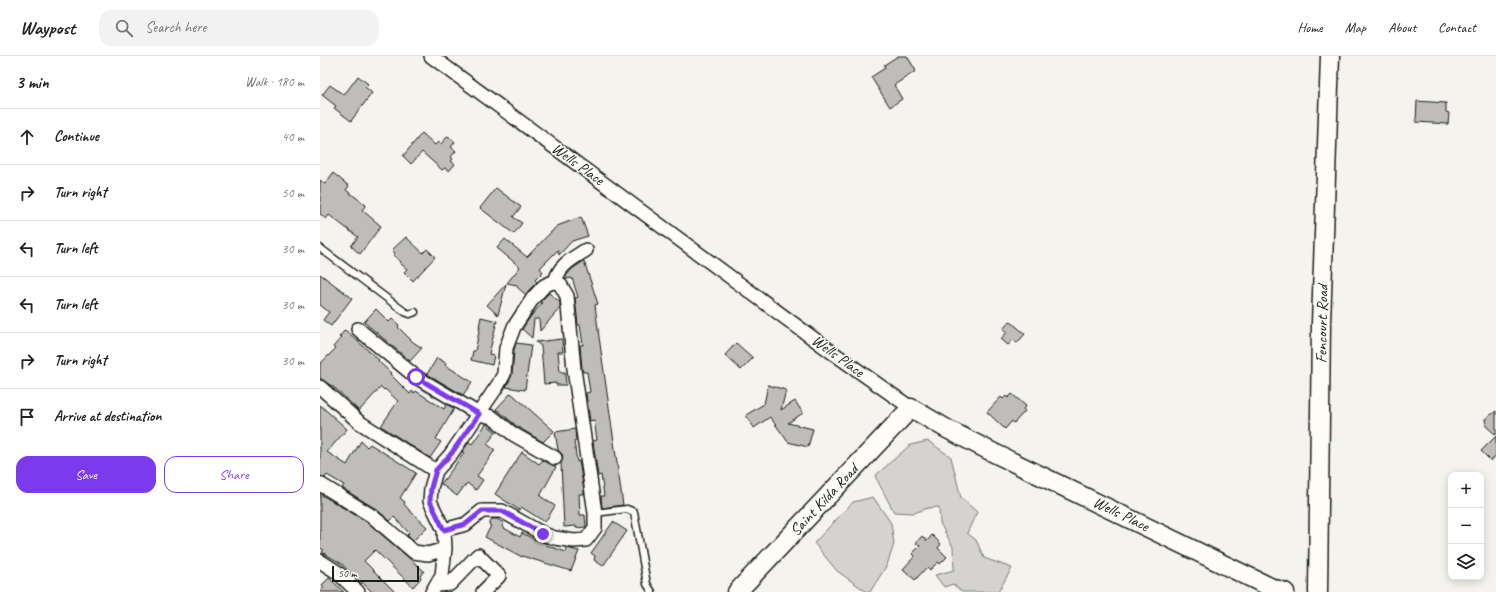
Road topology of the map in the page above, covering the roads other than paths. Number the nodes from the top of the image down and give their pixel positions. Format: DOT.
graph roads {
  1 [pos="431,56"];
  2 [pos="1330,56"];
  3 [pos="320,248"];
  4 [pos="586,250"];
  5 [pos="555,282"];
  6 [pos="415,312"];
  7 [pos="358,329"];
  8 [pos="320,387"];
  9 [pos="911,408"];
  10 [pos="479,414"];
  11 [pos="554,458"];
  12 [pos="436,470"];
  13 [pos="320,484"];
  14 [pos="595,513"];
  15 [pos="444,530"];
  16 [pos="445,549"];
  17 [pos="320,561"];
  18 [pos="444,588"];
  19 [pos="358,592"];
  20 [pos="483,592"];
  21 [pos="652,592"];
  22 [pos="737,592"];
  23 [pos="1285,592"];
  24 [pos="1318,592"];
  1 -- 9 [label="street, Wells Place"];
  2 -- 24 [label="street, Fencourt Road"];
  3 -- 6 [label="lane"];
  4 -- 5 [label="street"];
  5 -- 10 [label="street"];
  5 -- 14 [label="street"];
  7 -- 10 [label="street"];
  8 -- 12 [label="street"];
  9 -- 22 [label="street, Saint Kilda Road"];
  9 -- 23 [label="street, Wells Place"];
  10 -- 11 [label="street"];
  10 -- 12 [label="street"];
  12 -- 15 [label="street"];
  13 -- 16 [label="street"];
  14 -- 15 [label="street"];
  14 -- 21 [label="lane"];
  15 -- 16 [label="street"];
  16 -- 18 [label="street"];
  17 -- 19 [label="street"];
  18 -- 20 [label="street"];
}
